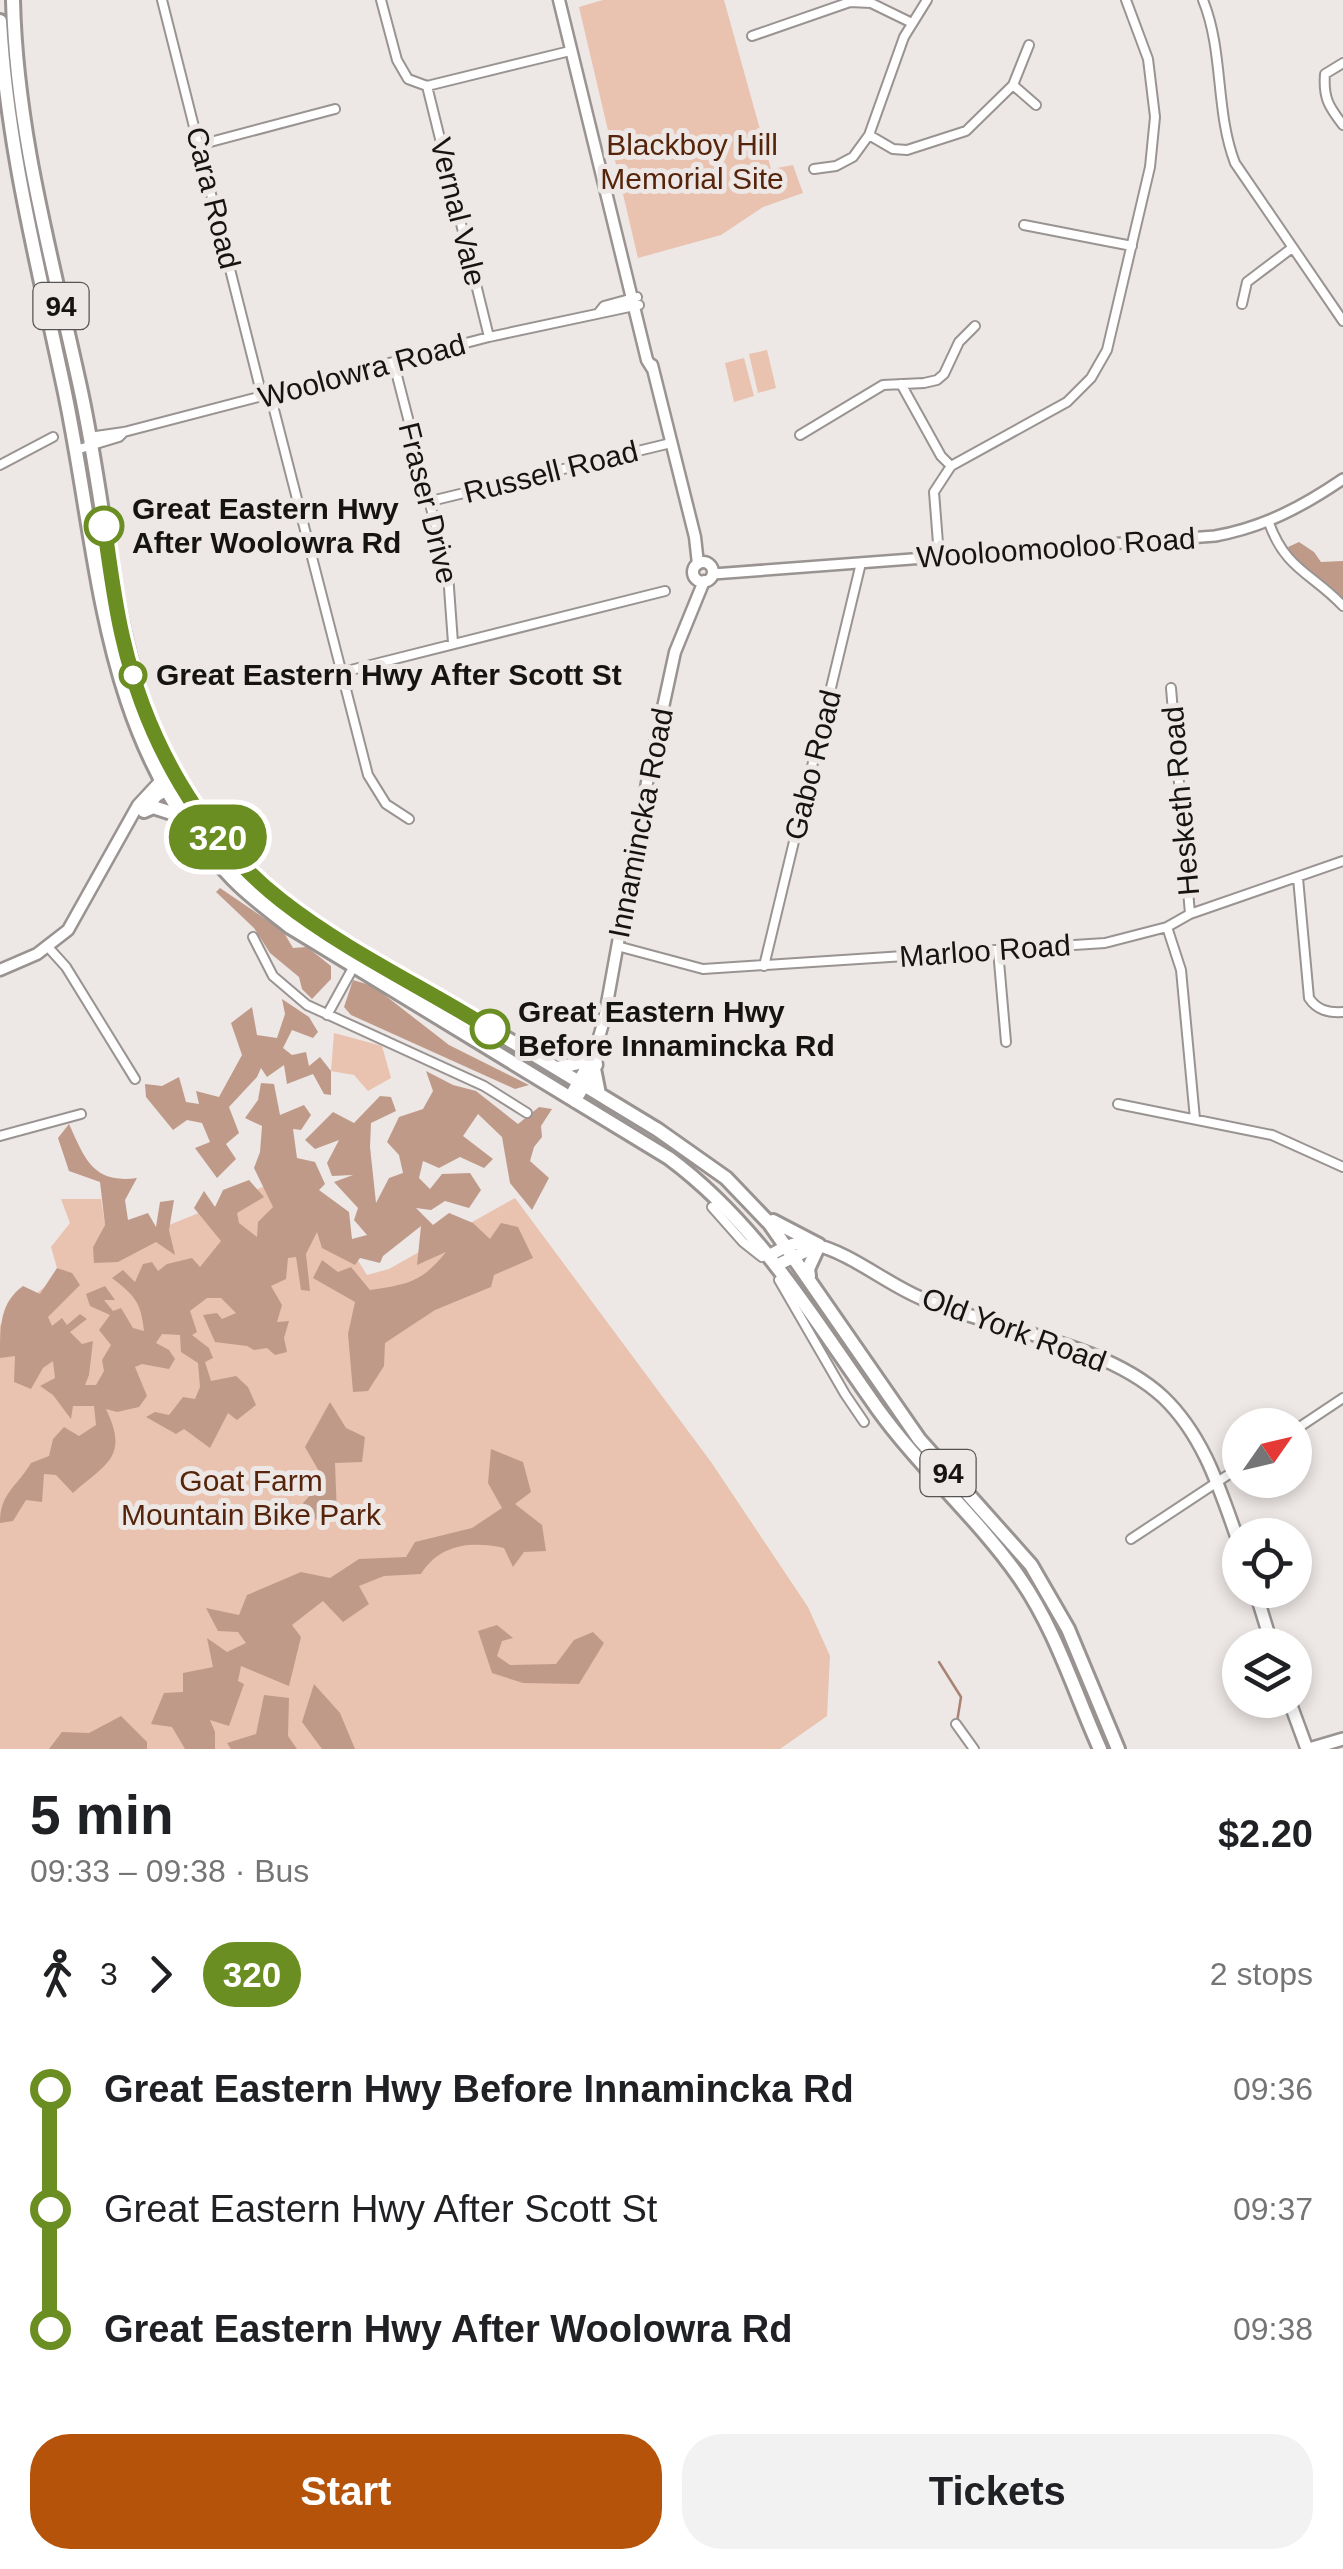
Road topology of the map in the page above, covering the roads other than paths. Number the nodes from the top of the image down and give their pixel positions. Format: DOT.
graph roads {
  1 [pos="13,0"];
  2 [pos="162,0"];
  3 [pos="381,0"];
  4 [pos="559,0"];
  5 [pos="927,0"];
  6 [pos="1126,0"];
  7 [pos="1203,0"];
  8 [pos="0,20"];
  9 [pos="912,23"];
  10 [pos="752,36"];
  11 [pos="1030,45"];
  12 [pos="570,50"];
  13 [pos="1343,63"];
  14 [pos="1013,85"];
  15 [pos="427,86"];
  16 [pos="1036,106"];
  17 [pos="335,108"];
  18 [pos="1343,126"];
  19 [pos="869,135"];
  20 [pos="200,145"];
  21 [pos="814,169"];
  22 [pos="1024,225"];
  23 [pos="1132,246"];
  24 [pos="1292,248"];
  25 [pos="635,302"];
  26 [pos="1242,304"];
  27 [pos="1343,322"];
  28 [pos="975,326"];
  29 [pos="489,338"];
  30 [pos="394,364"];
  31 [pos="901,384"];
  32 [pos="266,395"];
  33 [pos="800,434"];
  34 [pos="53,437"];
  35 [pos="91,441"];
  36 [pos="671,443"];
  37 [pos="76,445"];
  38 [pos="0,464"];
  39 [pos="951,466"];
  40 [pos="1343,479"];
  41 [pos="430,501"];
  42 [pos="1269,522"];
  43 [pos="939,556"];
  44 [pos="861,563"];
  45 [pos="705,571"];
  46 [pos="665,591"];
  47 [pos="1343,606"];
  48 [pos="452,643"];
  49 [pos="343,672"];
  50 [pos="1171,688"];
  51 [pos="170,780"];
  52 [pos="144,811"];
  53 [pos="183,817"];
  54 [pos="410,819"];
  55 [pos="131,820"];
  56 [pos="1343,861"];
  57 [pos="1298,878"];
  58 [pos="1190,914"];
  59 [pos="1167,927"];
  60 [pos="254,937"];
  61 [pos="617,946"];
  62 [pos="48,947"];
  63 [pos="998,950"];
  64 [pos="361,953"];
  65 [pos="354,966"];
  66 [pos="764,966"];
  67 [pos="0,970"];
  68 [pos="1343,1012"];
  69 [pos="328,1015"];
  70 [pos="1006,1042"];
  71 [pos="592,1060"];
  72 [pos="554,1068"];
  73 [pos="135,1079"];
  74 [pos="581,1083"];
  75 [pos="599,1094"];
  76 [pos="572,1100"];
  77 [pos="1118,1104"];
  78 [pos="527,1113"];
  79 [pos="81,1114"];
  80 [pos="1195,1119"];
  81 [pos="0,1136"];
  82 [pos="1343,1167"];
  83 [pos="752,1204"];
  84 [pos="712,1207"];
  85 [pos="732,1220"];
  86 [pos="818,1245"];
  87 [pos="790,1250"];
  88 [pos="774,1260"];
  89 [pos="809,1278"];
  90 [pos="1343,1398"];
  91 [pos="1312,1419"];
  92 [pos="864,1422"];
  93 [pos="1222,1480"];
  94 [pos="1217,1483"];
  95 [pos="1230,1518"];
  96 [pos="1132,1539"];
  97 [pos="1295,1718"];
  98 [pos="956,1724"];
  99 [pos="1342,1740"];
  100 [pos="974,1749"];
  101 [pos="1100,1749"];
  102 [pos="1118,1749"];
  103 [pos="1305,1749"];
  104 [pos="1328,1749"];
  1 -- 35 [label="highway, 94"];
  2 -- 20 [label="street, Cara Road"];
  3 -- 15 [label="street"];
  4 -- 12 [label="main road, Innamincka Road"];
  5 -- 9 [label="street"];
  6 -- 23 [label="street"];
  7 -- 24 [label="street"];
  8 -- 37 [label="highway, 94"];
  9 -- 10 [label="street"];
  9 -- 19 [label="street"];
  11 -- 14 [label="street"];
  12 -- 15 [label="street"];
  12 -- 25 [label="main road, Innamincka Road"];
  13 -- 18 [label="street"];
  14 -- 16 [label="street"];
  14 -- 19 [label="street"];
  15 -- 29 [label="street, Vernal Vale"];
  17 -- 20 [label="street"];
  19 -- 21 [label="street"];
  20 -- 32 [label="street, Cara Road"];
  22 -- 23 [label="street"];
  23 -- 39 [label="street"];
  24 -- 26 [label="street"];
  24 -- 27 [label="street"];
  25 -- 29 [label="street, Woolowra Road"];
  25 -- 36 [label="main road, Innamincka Road"];
  28 -- 31 [label="street"];
  29 -- 30 [label="street, Woolowra Road"];
  30 -- 32 [label="street, Woolowra Road"];
  30 -- 41 [label="street, Fraser Drive"];
  31 -- 33 [label="street"];
  31 -- 39 [label="street"];
  32 -- 35 [label="street, Woolowra Road"];
  32 -- 49 [label="street, Cara Road"];
  34 -- 38 [label="street"];
  35 -- 37 [label="street, Woolowra Road"];
  35 -- 51 [label="highway, 94"];
  36 -- 41 [label="street, Russell Road"];
  36 -- 45 [label="main road, Innamincka Road"];
  37 -- 51 [label="highway, 94"];
  39 -- 43 [label="street"];
  40 -- 42 [label="street, Wooloomooloo Road"];
  41 -- 48 [label="street, Fraser Drive"];
  42 -- 43 [label="street, Wooloomooloo Road"];
  42 -- 47 [label="street"];
  43 -- 44 [label="street, Wooloomooloo Road"];
  44 -- 45 [label="street, Wooloomooloo Road"];
  44 -- 66 [label="street, Gabo Road"];
  45 -- 61 [label="main road, Innamincka Road"];
  46 -- 48 [label="street"];
  48 -- 49 [label="street"];
  49 -- 54 [label="street, Cara Road"];
  50 -- 58 [label="street, Hesketh Road"];
  51 -- 52 [label="main road"];
  51 -- 53 [label="highway, 94"];
  51 -- 55 [label="main road"];
  51 -- 64 [label="highway, 94"];
  52 -- 53 [label="highway"];
  52 -- 55 [label="main road"];
  53 -- 65 [label="highway, 94"];
  55 -- 62 [label="main road"];
  56 -- 57 [label="street, Marloo Road"];
  57 -- 58 [label="street, Marloo Road"];
  57 -- 68 [label="street"];
  58 -- 59 [label="street, Marloo Road"];
  59 -- 63 [label="street, Marloo Road"];
  59 -- 80 [label="street"];
  60 -- 69 [label="street"];
  61 -- 66 [label="street, Marloo Road"];
  61 -- 71 [label="main road, Innamincka Road"];
  62 -- 67 [label="main road"];
  62 -- 73 [label="street"];
  63 -- 66 [label="street, Marloo Road"];
  63 -- 70 [label="street"];
  64 -- 65 [label="street"];
  64 -- 72 [label="highway, 94"];
  65 -- 69 [label="street"];
  65 -- 76 [label="highway, 94"];
  69 -- 78 [label="street"];
  71 -- 72 [label="highway"];
  71 -- 74 [label="main road, Innamincka Road"];
  71 -- 75 [label="highway"];
  72 -- 74 [label="highway, 94"];
  74 -- 75 [label="highway, 94"];
  74 -- 76 [label="main road, Innamincka Road"];
  75 -- 83 [label="highway, 94"];
  76 -- 85 [label="highway, 94"];
  77 -- 80 [label="street"];
  79 -- 81 [label="street"];
  80 -- 82 [label="street"];
  83 -- 85 [label="street"];
  83 -- 86 [label="highway"];
  83 -- 87 [label="highway, 94"];
  84 -- 85 [label="street"];
  85 -- 88 [label="highway, 94"];
  85 -- 92 [label="street"];
  86 -- 87 [label="main road"];
  86 -- 89 [label="highway"];
  86 -- 94 [label="main road, Old York Road"];
  87 -- 88 [label="main road"];
  87 -- 89 [label="highway, 94"];
  88 -- 101 [label="highway, 94"];
  89 -- 102 [label="highway, 94"];
  90 -- 91 [label="street"];
  93 -- 94 [label="street"];
  94 -- 95 [label="main road, Old York Road"];
  94 -- 96 [label="street"];
  97 -- 103 [label="main road"];
  98 -- 100 [label="street"];
  99 -- 103 [label="main road"];
  99 -- 104 [label="main road"];
}
